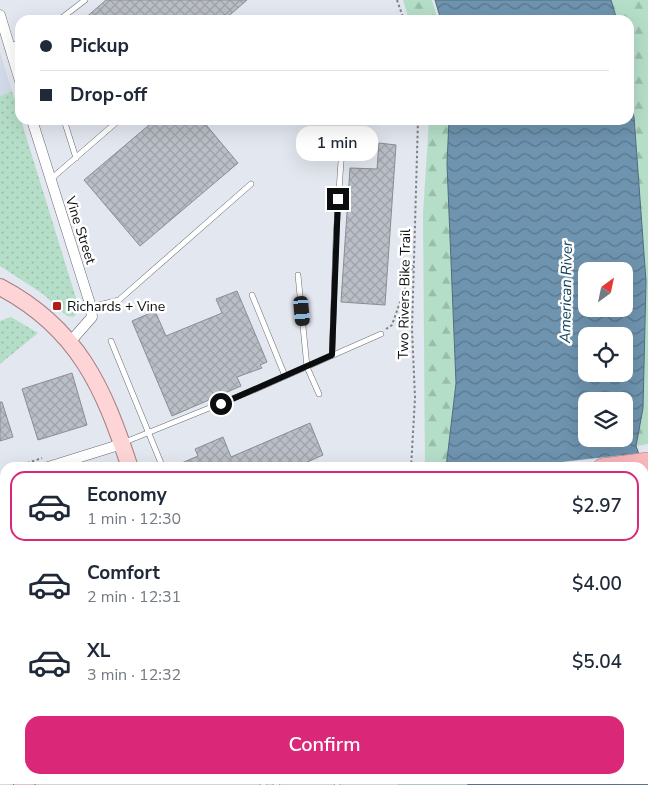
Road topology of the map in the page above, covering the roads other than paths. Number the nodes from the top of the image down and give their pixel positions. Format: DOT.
graph roads {
  1 [pos="85,0"];
  2 [pos="0,15"];
  3 [pos="66,15"];
  4 [pos="15,44"];
  5 [pos="9,46"];
  6 [pos="15,65"];
  7 [pos="34,125"];
  8 [pos="66,125"];
  9 [pos="113,125"];
  10 [pos="368,136"];
  11 [pos="76,158"];
  12 [pos="51,179"];
  13 [pos="250,184"];
  14 [pos="298,275"];
  15 [pos="0,287"];
  16 [pos="252,295"];
  17 [pos="91,307"];
  18 [pos="380,334"];
  19 [pos="111,341"];
  20 [pos="70,342"];
  21 [pos="332,355"];
  22 [pos="307,366"];
  23 [pos="285,376"];
  24 [pos="319,394"];
  25 [pos="150,433"];
  26 [pos="122,444"];
  27 [pos="76,462"];
  28 [pos="128,462"];
  29 [pos="161,462"];
  1 -- 3 [label="lane"];
  2 -- 5 [label="street"];
  4 -- 5 [label="lane"];
  5 -- 6 [label="street"];
  7 -- 12 [label="street, Vine Street"];
  8 -- 11 [label="lane"];
  9 -- 11 [label="lane"];
  10 -- 21 [label="lane"];
  11 -- 12 [label="lane"];
  12 -- 17 [label="street, Vine Street"];
  13 -- 17 [label="lane"];
  14 -- 22 [label="lane"];
  15 -- 20 [label="main road"];
  16 -- 23 [label="lane"];
  17 -- 20 [label="street"];
  18 -- 21 [label="lane"];
  19 -- 25 [label="lane"];
  20 -- 26 [label="main road"];
  21 -- 22 [label="lane"];
  22 -- 23 [label="lane"];
  22 -- 24 [label="lane"];
  23 -- 25 [label="lane"];
  25 -- 26 [label="lane"];
  25 -- 29 [label="lane"];
  26 -- 27 [label="street"];
  26 -- 28 [label="main road"];
}
